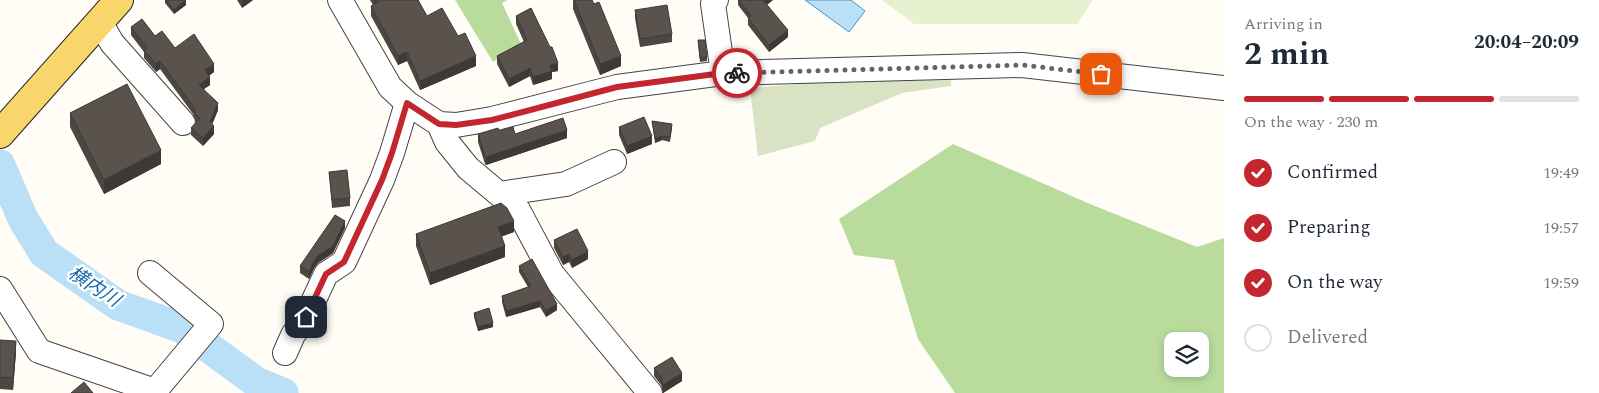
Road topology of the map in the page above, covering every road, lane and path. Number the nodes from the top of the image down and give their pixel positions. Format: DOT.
graph roads {
  1 [pos="120,0"];
  2 [pos="340,0"];
  3 [pos="716,0"];
  4 [pos="100,22"];
  5 [pos="723,73"];
  6 [pos="1224,88"];
  7 [pos="407,103"];
  8 [pos="183,123"];
  9 [pos="439,124"];
  10 [pos="0,134"];
  11 [pos="614,162"];
  12 [pos="499,194"];
  13 [pos="150,273"];
  14 [pos="0,289"];
  15 [pos="285,353"];
  16 [pos="650,393"];
  1 -- 4 [label="main road"];
  2 -- 7 [label="street"];
  3 -- 5 [label="street"];
  4 -- 8 [label="street"];
  4 -- 10 [label="main road"];
  5 -- 6 [label="street"];
  5 -- 9 [label="street"];
  7 -- 9 [label="street"];
  7 -- 15 [label="street"];
  9 -- 12 [label="street"];
  11 -- 12 [label="street"];
  12 -- 16 [label="street"];
  13 -- 14 [label="street"];
}
